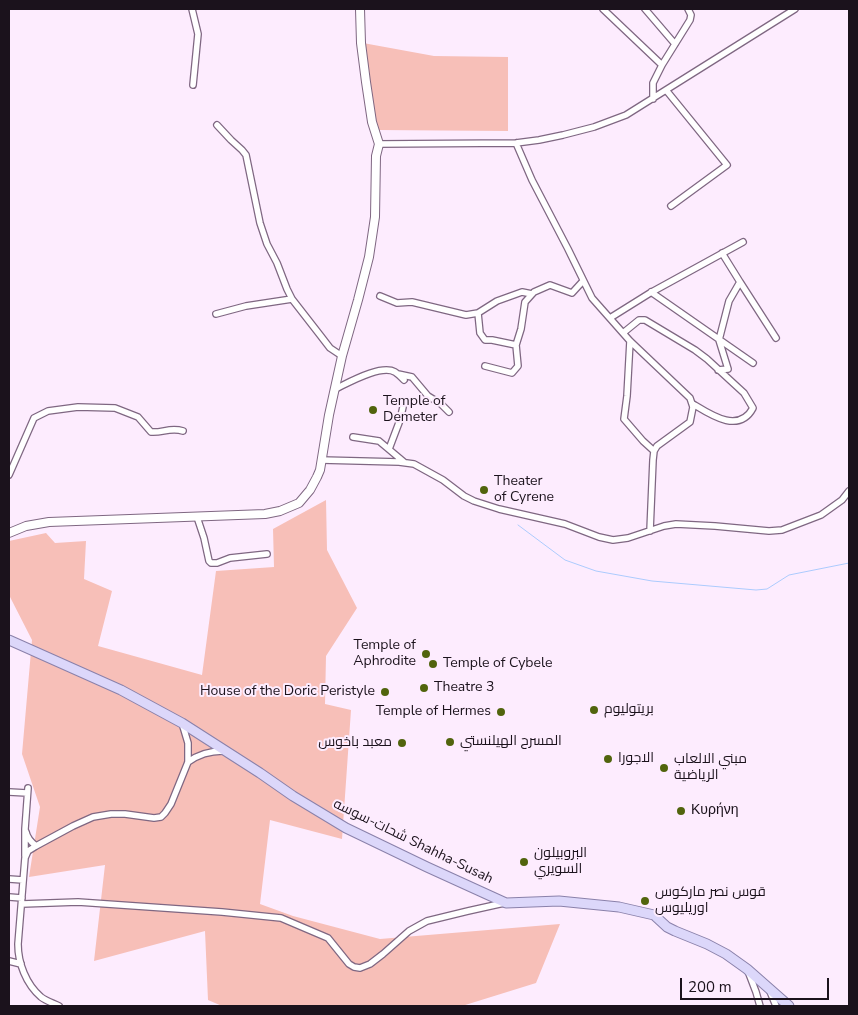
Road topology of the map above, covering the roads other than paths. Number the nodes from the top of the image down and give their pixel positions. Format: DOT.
graph roads {
  1 [pos="192,9"];
  2 [pos="360,9"];
  3 [pos="603,9"];
  4 [pos="645,9"];
  5 [pos="688,9"];
  6 [pos="795,9"];
  7 [pos="675,44"];
  8 [pos="662,65"];
  9 [pos="193,85"];
  10 [pos="666,90"];
  11 [pos="653,99"];
  12 [pos="216,125"];
  13 [pos="516,143"];
  14 [pos="379,144"];
  15 [pos="671,206"];
  16 [pos="743,242"];
  17 [pos="722,253"];
  18 [pos="584,282"];
  19 [pos="740,282"];
  20 [pos="651,292"];
  21 [pos="532,294"];
  22 [pos="380,296"];
  23 [pos="292,299"];
  24 [pos="478,312"];
  25 [pos="216,314"];
  26 [pos="610,318"];
  27 [pos="623,333"];
  28 [pos="776,338"];
  29 [pos="720,340"];
  30 [pos="630,341"];
  31 [pos="516,346"];
  32 [pos="342,356"];
  33 [pos="754,363"];
  34 [pos="485,366"];
  35 [pos="718,370"];
  36 [pos="398,374"];
  37 [pos="404,380"];
  38 [pos="335,389"];
  39 [pos="693,404"];
  40 [pos="403,407"];
  41 [pos="449,412"];
  42 [pos="183,431"];
  43 [pos="353,437"];
  44 [pos="389,449"];
  45 [pos="654,451"];
  46 [pos="321,460"];
  47 [pos="404,462"];
  48 [pos="11,464"];
  49 [pos="9,475"];
  50 [pos="849,491"];
  51 [pos="197,517"];
  52 [pos="650,531"];
  53 [pos="9,533"];
  54 [pos="267,554"];
  55 [pos="9,640"];
  56 [pos="182,723"];
  57 [pos="224,751"];
  58 [pos="188,762"];
  59 [pos="9,792"];
  60 [pos="25,829"];
  61 [pos="36,846"];
  62 [pos="25,858"];
  63 [pos="9,879"];
  64 [pos="23,880"];
  65 [pos="9,897"];
  66 [pos="22,901"];
  67 [pos="506,903"];
  68 [pos="9,961"];
  69 [pos="20,964"];
  70 [pos="747,969"];
  71 [pos="768,987"];
  72 [pos="59,1006"];
  73 [pos="760,1006"];
  74 [pos="776,1006"];
  75 [pos="789,1006"];
  1 -- 9 [label="street"];
  2 -- 14 [label="main road"];
  3 -- 8 [label="street"];
  4 -- 7 [label="street"];
  5 -- 7 [label="street"];
  6 -- 10 [label="street"];
  7 -- 8 [label="street"];
  8 -- 11 [label="street"];
  10 -- 11 [label="street"];
  10 -- 15 [label="street"];
  11 -- 13 [label="street"];
  12 -- 23 [label="street"];
  13 -- 14 [label="street"];
  13 -- 18 [label="street"];
  14 -- 32 [label="main road"];
  16 -- 17 [label="street"];
  17 -- 19 [label="street"];
  17 -- 20 [label="street"];
  18 -- 21 [label="street"];
  18 -- 26 [label="street"];
  19 -- 28 [label="street"];
  19 -- 29 [label="street"];
  20 -- 26 [label="street"];
  20 -- 29 [label="street"];
  21 -- 24 [label="street"];
  21 -- 31 [label="street"];
  22 -- 24 [label="street"];
  23 -- 25 [label="street"];
  23 -- 32 [label="street"];
  24 -- 31 [label="street"];
  26 -- 27 [label="street"];
  27 -- 30 [label="street"];
  27 -- 35 [label="street"];
  29 -- 33 [label="street"];
  29 -- 35 [label="street"];
  30 -- 39 [label="street"];
  30 -- 45 [label="street"];
  31 -- 34 [label="street"];
  32 -- 38 [label="main road"];
  35 -- 39 [label="street"];
  36 -- 37 [label="street"];
  36 -- 38 [label="street"];
  36 -- 41 [label="street"];
  38 -- 46 [label="main road"];
  39 -- 45 [label="street"];
  40 -- 44 [label="street"];
  42 -- 48 [label="street"];
  43 -- 44 [label="street"];
  44 -- 47 [label="street"];
  45 -- 52 [label="street"];
  46 -- 47 [label="street"];
  46 -- 51 [label="main road"];
  47 -- 52 [label="street"];
  48 -- 49 [label="street"];
  50 -- 52 [label="street"];
  51 -- 53 [label="main road"];
  51 -- 54 [label="street"];
  55 -- 56 [label="main road, شحات-سوسه Shahha-Susah"];
  56 -- 57 [label="main road, شحات-سوسه Shahha-Susah"];
  56 -- 58 [label="street"];
  57 -- 58 [label="street"];
  57 -- 67 [label="main road, شحات-سوسه Shahha-Susah"];
  58 -- 61 [label="street"];
  59 -- 60 [label="street"];
  60 -- 61 [label="street"];
  60 -- 62 [label="street"];
  61 -- 62 [label="street"];
  62 -- 64 [label="street"];
  63 -- 64 [label="street"];
  64 -- 66 [label="street"];
  65 -- 66 [label="street"];
  66 -- 67 [label="street"];
  66 -- 69 [label="street"];
  67 -- 70 [label="main road, شحات-سوسه Shahha-Susah"];
  68 -- 69 [label="street"];
  69 -- 72 [label="street"];
  70 -- 71 [label="main road, شحات-سوسه Shahha-Susah"];
  70 -- 73 [label="street"];
  71 -- 74 [label="street"];
  71 -- 75 [label="main road, شحات-سوسه Shahha-Susah"];
}
